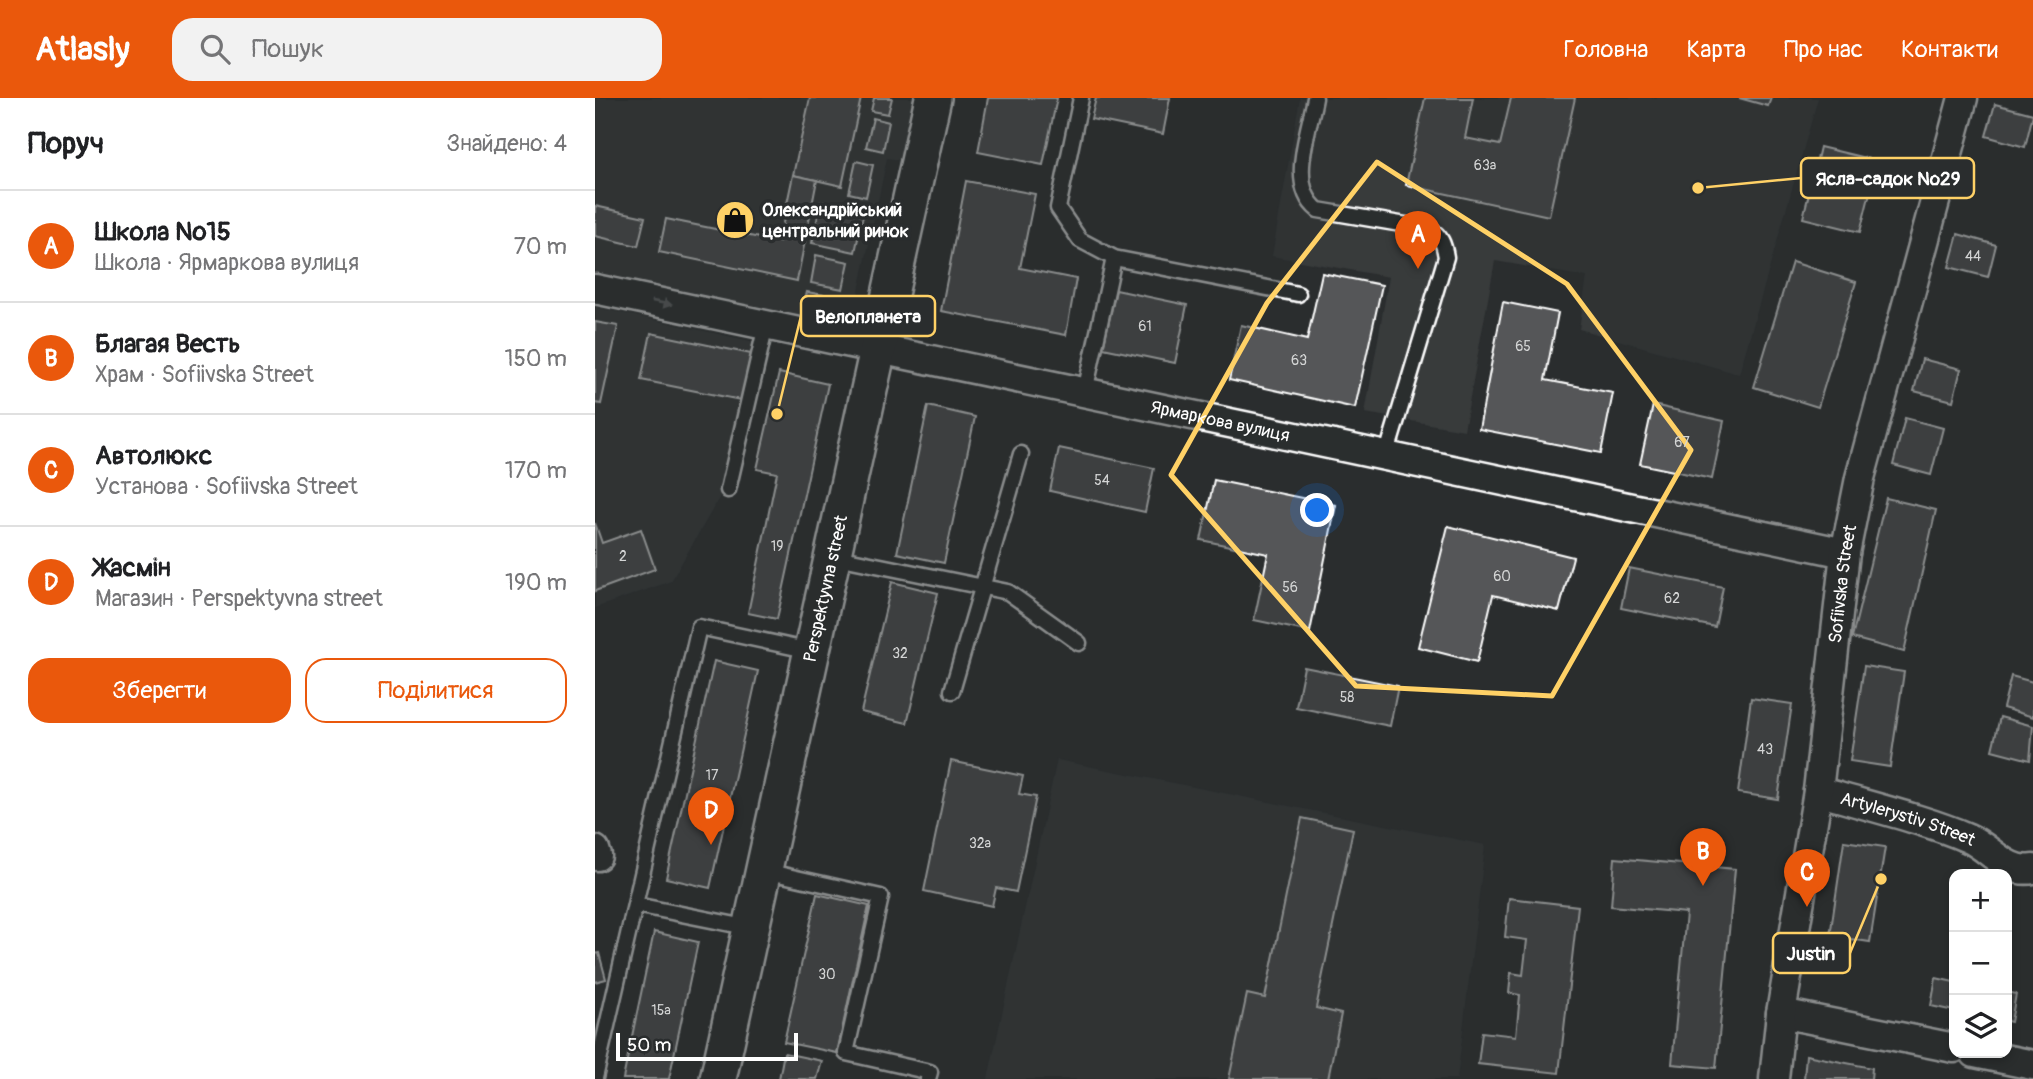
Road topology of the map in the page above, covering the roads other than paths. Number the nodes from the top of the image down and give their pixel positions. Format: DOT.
graph roads {
  1 [pos="933,98"];
  2 [pos="1081,98"];
  3 [pos="1315,98"];
  4 [pos="1963,98"];
  5 [pos="1114,258"];
  6 [pos="595,289"];
  7 [pos="1298,294"];
  8 [pos="766,325"];
  9 [pos="878,348"];
  10 [pos="1085,392"];
  11 [pos="1021,454"];
  12 [pos="1386,456"];
  13 [pos="728,490"];
  14 [pos="1845,553"];
  15 [pos="832,556"];
  16 [pos="980,586"];
  17 [pos="1079,643"];
  18 [pos="811,651"];
  19 [pos="952,691"];
  20 [pos="1818,791"];
  21 [pos="2033,869"];
  22 [pos="763,871"];
  23 [pos="636,905"];
  24 [pos="751,928"];
  25 [pos="1781,1013"];
  26 [pos="1949,1047"];
  27 [pos="1999,1058"];
  28 [pos="2033,1065"];
  29 [pos="596,1078"];
  30 [pos="718,1079"];
  31 [pos="928,1079"];
  32 [pos="1774,1079"];
  1 -- 9 [label="street, Perspektyvna street"];
  2 -- 5 [label="lane"];
  3 -- 12 [label="lane"];
  4 -- 14 [label="street, Sofiivska Street"];
  5 -- 7 [label="lane"];
  5 -- 10 [label="lane"];
  6 -- 8 [label="street, Ярмаркова вулиця, one-way"];
  8 -- 9 [label="street, Ярмаркова вулиця"];
  8 -- 13 [label="lane"];
  9 -- 10 [label="street, Ярмаркова вулиця"];
  9 -- 15 [label="street, Perspektyvna street"];
  10 -- 12 [label="street, Ярмаркова вулиця"];
  11 -- 16 [label="lane"];
  12 -- 14 [label="street, Ярмаркова вулиця"];
  14 -- 20 [label="street, Sofiivska Street"];
  15 -- 16 [label="lane"];
  15 -- 18 [label="street, Perspektyvna street"];
  16 -- 17 [label="lane"];
  16 -- 19 [label="lane"];
  18 -- 22 [label="street, Perspektyvna street"];
  18 -- 23 [label="lane"];
  20 -- 21 [label="street, Artylerystiv Street"];
  20 -- 25 [label="street, Sofiivska Street"];
  22 -- 24 [label="street, Perspektyvna street"];
  22 -- 31 [label="lane"];
  23 -- 24 [label="lane"];
  23 -- 29 [label="lane"];
  24 -- 30 [label="street, Perspektyvna street"];
  25 -- 26 [label="street"];
  25 -- 32 [label="street, Sofiivska Street"];
  27 -- 28 [label="street"];
}
